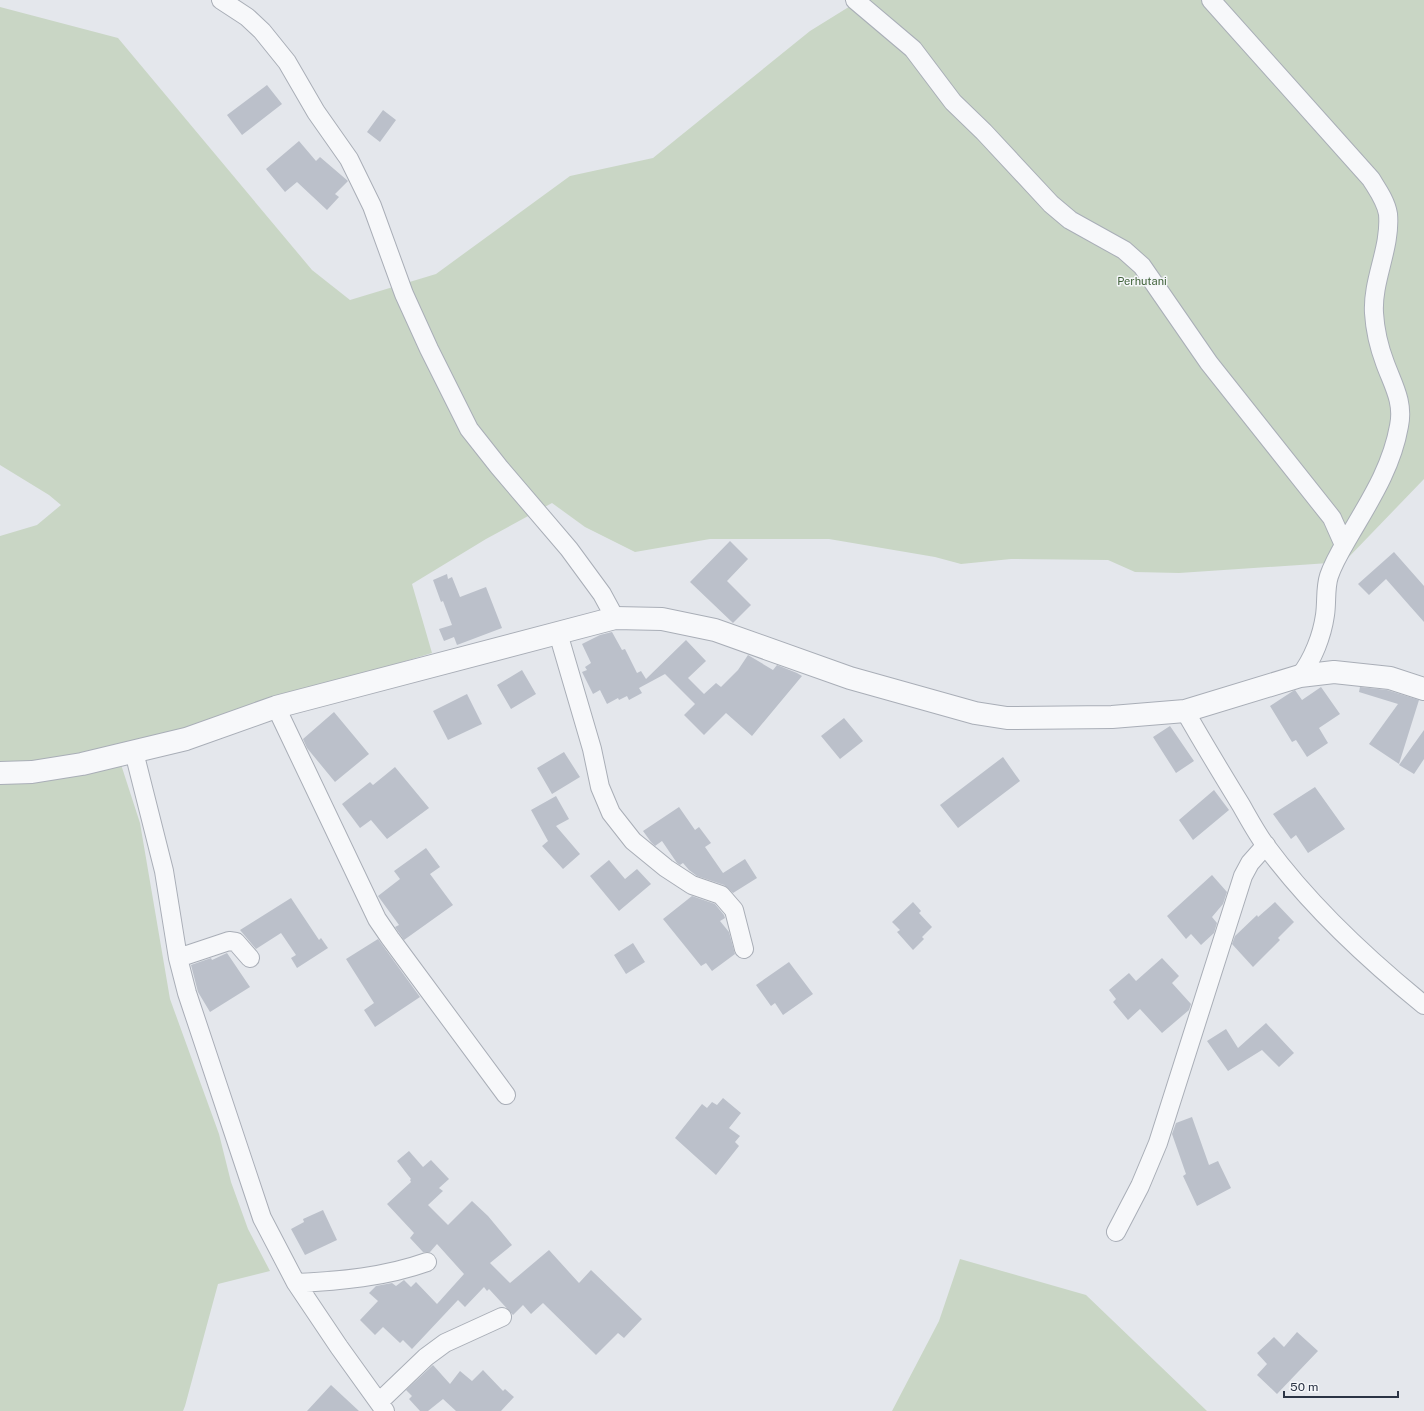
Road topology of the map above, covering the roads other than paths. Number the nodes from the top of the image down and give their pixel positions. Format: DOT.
graph roads {
  1 [pos="220,0"];
  2 [pos="855,0"];
  3 [pos="1211,0"];
  4 [pos="1344,545"];
  5 [pos="615,618"];
  6 [pos="558,633"];
  7 [pos="1300,676"];
  8 [pos="1424,689"];
  9 [pos="276,708"];
  10 [pos="1185,712"];
  11 [pos="134,752"];
  12 [pos="0,774"];
  13 [pos="1266,846"];
  14 [pos="744,949"];
  15 [pos="178,958"];
  16 [pos="250,958"];
  17 [pos="1424,1005"];
  18 [pos="506,1095"];
  19 [pos="1116,1232"];
  20 [pos="427,1262"];
  21 [pos="296,1282"];
  22 [pos="502,1317"];
  23 [pos="382,1406"];
  1 -- 5 [label="street"];
  2 -- 4 [label="street"];
  3 -- 4 [label="street"];
  4 -- 7 [label="street"];
  5 -- 6 [label="street"];
  5 -- 10 [label="street"];
  6 -- 9 [label="street"];
  6 -- 14 [label="street"];
  7 -- 8 [label="street"];
  7 -- 10 [label="street"];
  9 -- 11 [label="street"];
  9 -- 18 [label="street"];
  10 -- 13 [label="street"];
  11 -- 12 [label="street"];
  11 -- 15 [label="street"];
  13 -- 17 [label="street"];
  13 -- 19 [label="street"];
  15 -- 16 [label="street"];
  15 -- 21 [label="street"];
  20 -- 21 [label="street"];
  21 -- 23 [label="street"];
  22 -- 23 [label="street"];
}
